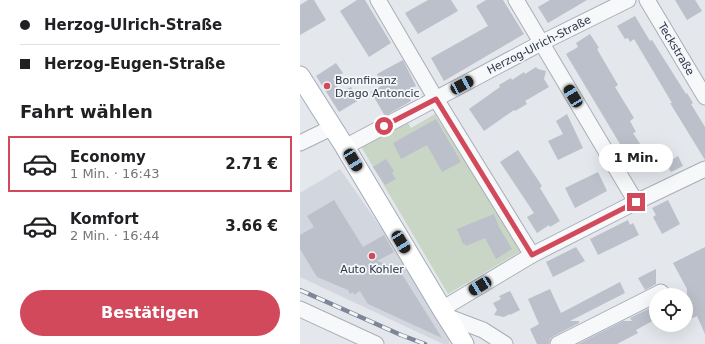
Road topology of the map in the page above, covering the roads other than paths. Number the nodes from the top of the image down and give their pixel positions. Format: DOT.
graph roads {
  1 [pos="378,0"];
  2 [pos="516,0"];
  3 [pos="628,0"];
  4 [pos="648,0"];
  5 [pos="541,43"];
  6 [pos="300,76"];
  7 [pos="705,97"];
  8 [pos="436,99"];
  9 [pos="333,127"];
  10 [pos="300,143"];
  11 [pos="345,147"];
  12 [pos="705,169"];
  13 [pos="636,202"];
  14 [pos="532,255"];
  15 [pos="649,298"];
  16 [pos="300,310"];
  17 [pos="444,313"];
  18 [pos="376,344"];
  19 [pos="464,344"];
  20 [pos="505,344"];
  21 [pos="558,344"];
  1 -- 8 [label="street"];
  2 -- 5 [label="street"];
  3 -- 5 [label="street, Herzog-Ulrich-Straße"];
  4 -- 7 [label="street, Teckstraße"];
  5 -- 8 [label="street, Herzog-Ulrich-Straße"];
  5 -- 13 [label="street"];
  6 -- 9 [label="main road"];
  8 -- 11 [label="street, Herzog-Ulrich-Straße"];
  8 -- 14 [label="street"];
  9 -- 10 [label="street"];
  9 -- 11 [label="main road"];
  11 -- 17 [label="main road"];
  12 -- 13 [label="street"];
  13 -- 14 [label="street"];
  14 -- 17 [label="street"];
  15 -- 21 [label="street"];
  16 -- 18 [label="street"];
  17 -- 19 [label="main road"];
  17 -- 20 [label="street"];
}
